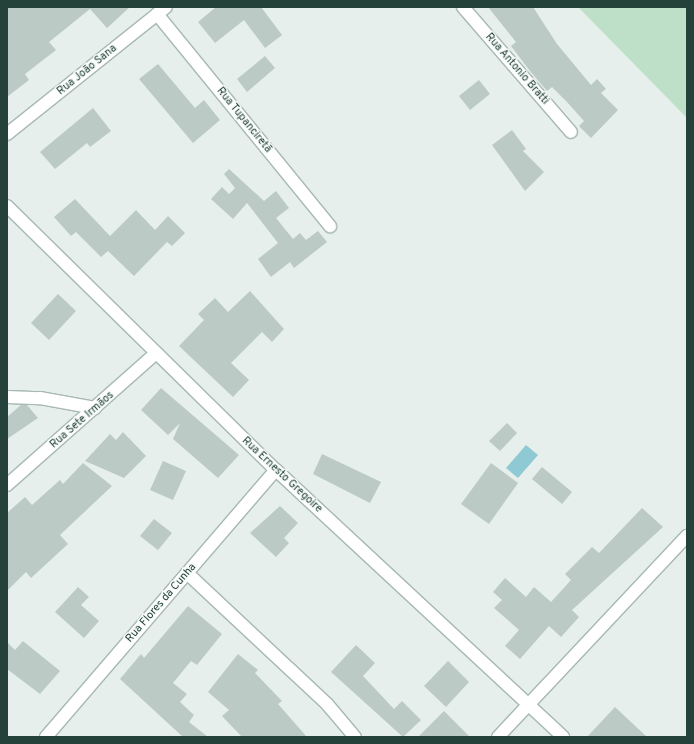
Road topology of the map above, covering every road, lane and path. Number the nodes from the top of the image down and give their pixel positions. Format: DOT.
graph roads {
  1 [pos="463,7"];
  2 [pos="162,11"];
  3 [pos="571,132"];
  4 [pos="7,134"];
  5 [pos="7,206"];
  6 [pos="330,226"];
  7 [pos="155,354"];
  8 [pos="7,397"];
  9 [pos="95,408"];
  10 [pos="276,470"];
  11 [pos="7,485"];
  12 [pos="687,536"];
  13 [pos="187,573"];
  14 [pos="529,705"];
  15 [pos="46,737"];
  16 [pos="355,737"];
  17 [pos="498,737"];
  18 [pos="562,737"];
  1 -- 3 [label="street, Rua Antonio Bratti"];
  2 -- 4 [label="street, Rua João Sana"];
  2 -- 6 [label="street, Rua Tupanciretã"];
  5 -- 7 [label="street, Rua Ernesto Gregoire"];
  7 -- 9 [label="street, Rua Sete Irmãos"];
  7 -- 10 [label="street, Rua Ernesto Gregoire"];
  8 -- 9 [label="street"];
  9 -- 11 [label="street, Rua Sete Irmãos"];
  10 -- 13 [label="street, Rua Flores da Cunha"];
  10 -- 14 [label="street, Rua Ernesto Gregoire"];
  12 -- 14 [label="street"];
  13 -- 15 [label="street, Rua Flores da Cunha"];
  13 -- 16 [label="street"];
  14 -- 17 [label="street"];
  14 -- 18 [label="street, Rua Ernesto Gregoire"];
}
